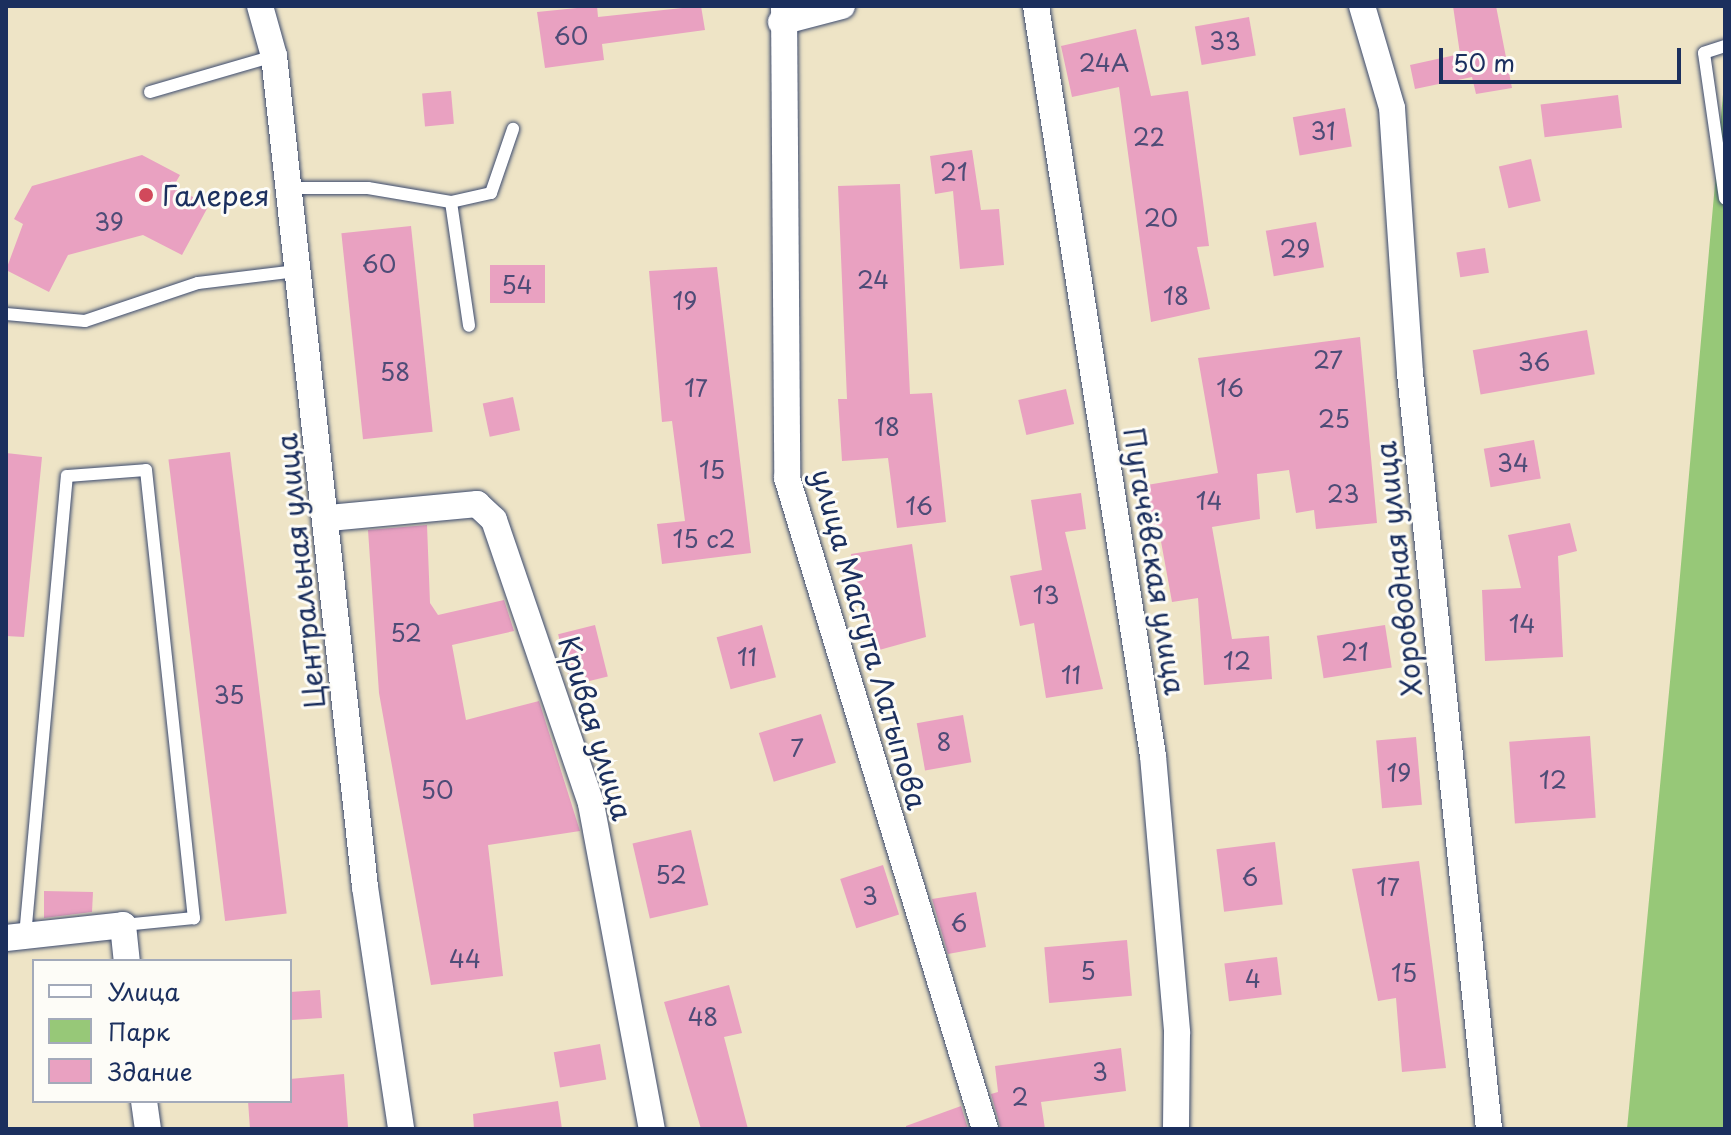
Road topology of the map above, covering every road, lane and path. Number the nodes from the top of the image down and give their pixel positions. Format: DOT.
graph roads {
  1 [pos="260,6"];
  2 [pos="842,6"];
  3 [pos="1036,6"];
  4 [pos="1362,6"];
  5 [pos="782,14"];
  6 [pos="1725,46"];
  7 [pos="274,56"];
  8 [pos="150,92"];
  9 [pos="513,129"];
  10 [pos="284,188"];
  11 [pos="1725,198"];
  12 [pos="451,202"];
  13 [pos="296,271"];
  14 [pos="6,314"];
  15 [pos="469,326"];
  16 [pos="329,518"];
  17 [pos="123,925"];
  18 [pos="16,937"];
  19 [pos="127,959"];
  20 [pos="144,1103"];
  21 [pos="148,1129"];
  22 [pos="401,1129"];
  23 [pos="652,1129"];
  24 [pos="985,1129"];
  25 [pos="1176,1129"];
  26 [pos="1489,1129"];
  1 -- 7 [label="street, Центральная улица"];
  2 -- 5 [label="street"];
  3 -- 25 [label="street, Пугачёвская улица"];
  4 -- 26 [label="street, Хороводная улица"];
  5 -- 24 [label="street, улица Масгута Латыпова"];
  6 -- 11 [label="lane"];
  7 -- 8 [label="lane"];
  7 -- 10 [label="street, Центральная улица"];
  9 -- 12 [label="lane"];
  10 -- 12 [label="lane"];
  10 -- 13 [label="street, Центральная улица"];
  12 -- 15 [label="lane"];
  13 -- 14 [label="lane"];
  13 -- 16 [label="street, Центральная улица"];
  16 -- 22 [label="street, Центральная улица"];
  16 -- 23 [label="street, Кривая улица"];
  17 -- 18 [label="street"];
  17 -- 18 [label="lane"];
  17 -- 19 [label="street"];
  20 -- 21 [label="street"];
}
